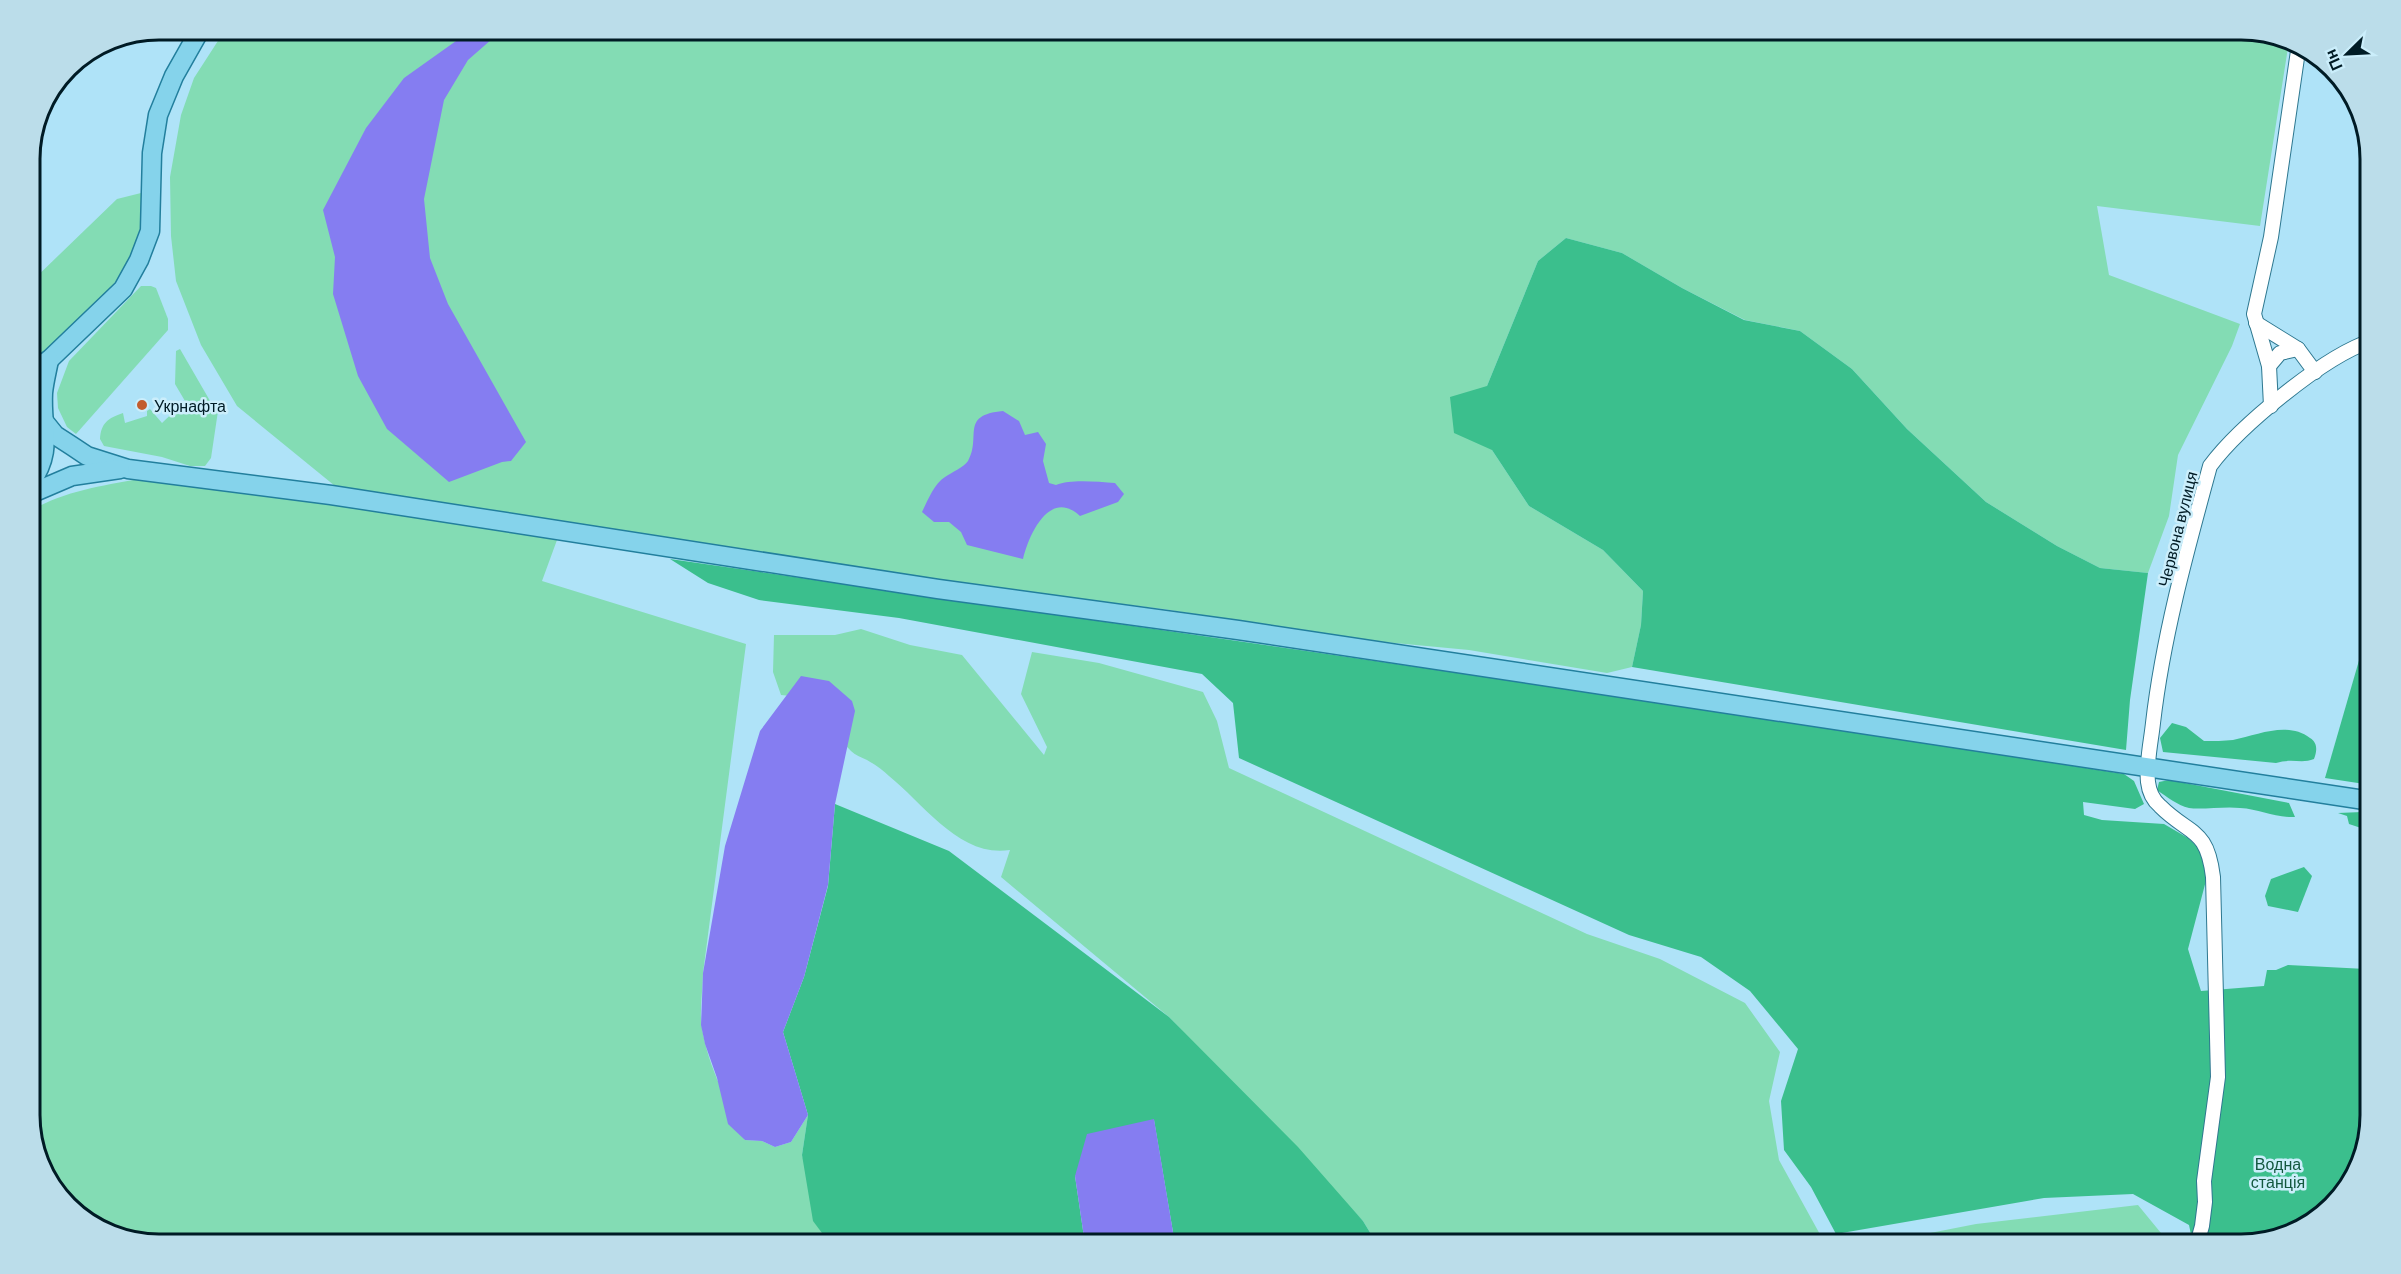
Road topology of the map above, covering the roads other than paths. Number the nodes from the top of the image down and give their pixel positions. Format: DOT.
graph roads {
  1 [pos="194,40"];
  2 [pos="2297,55"];
  3 [pos="2256,323"];
  4 [pos="2360,346"];
  5 [pos="2298,349"];
  6 [pos="49,360"];
  7 [pos="41,365"];
  8 [pos="2269,366"];
  9 [pos="2315,372"];
  10 [pos="2271,406"];
  11 [pos="41,417"];
  12 [pos="43,419"];
  13 [pos="41,467"];
  14 [pos="128,469"];
  15 [pos="41,489"];
  16 [pos="2148,766"];
  17 [pos="2360,799"];
  18 [pos="2200,1234"];
  1 -- 6 [label="main road"];
  2 -- 3 [label="street"];
  3 -- 5 [label="street"];
  3 -- 8 [label="street"];
  4 -- 9 [label="street, Червона вулиця"];
  5 -- 8 [label="street"];
  5 -- 9 [label="street"];
  6 -- 7 [label="main road"];
  6 -- 12 [label="main road"];
  8 -- 10 [label="street"];
  9 -- 10 [label="street, Червона вулиця"];
  10 -- 16 [label="street, Червона вулиця"];
  11 -- 12 [label="main road"];
  12 -- 13 [label="main road"];
  12 -- 14 [label="main road"];
  14 -- 15 [label="main road"];
  14 -- 16 [label="main road"];
  16 -- 17 [label="main road"];
  16 -- 18 [label="street, Червона вулиця"];
}
